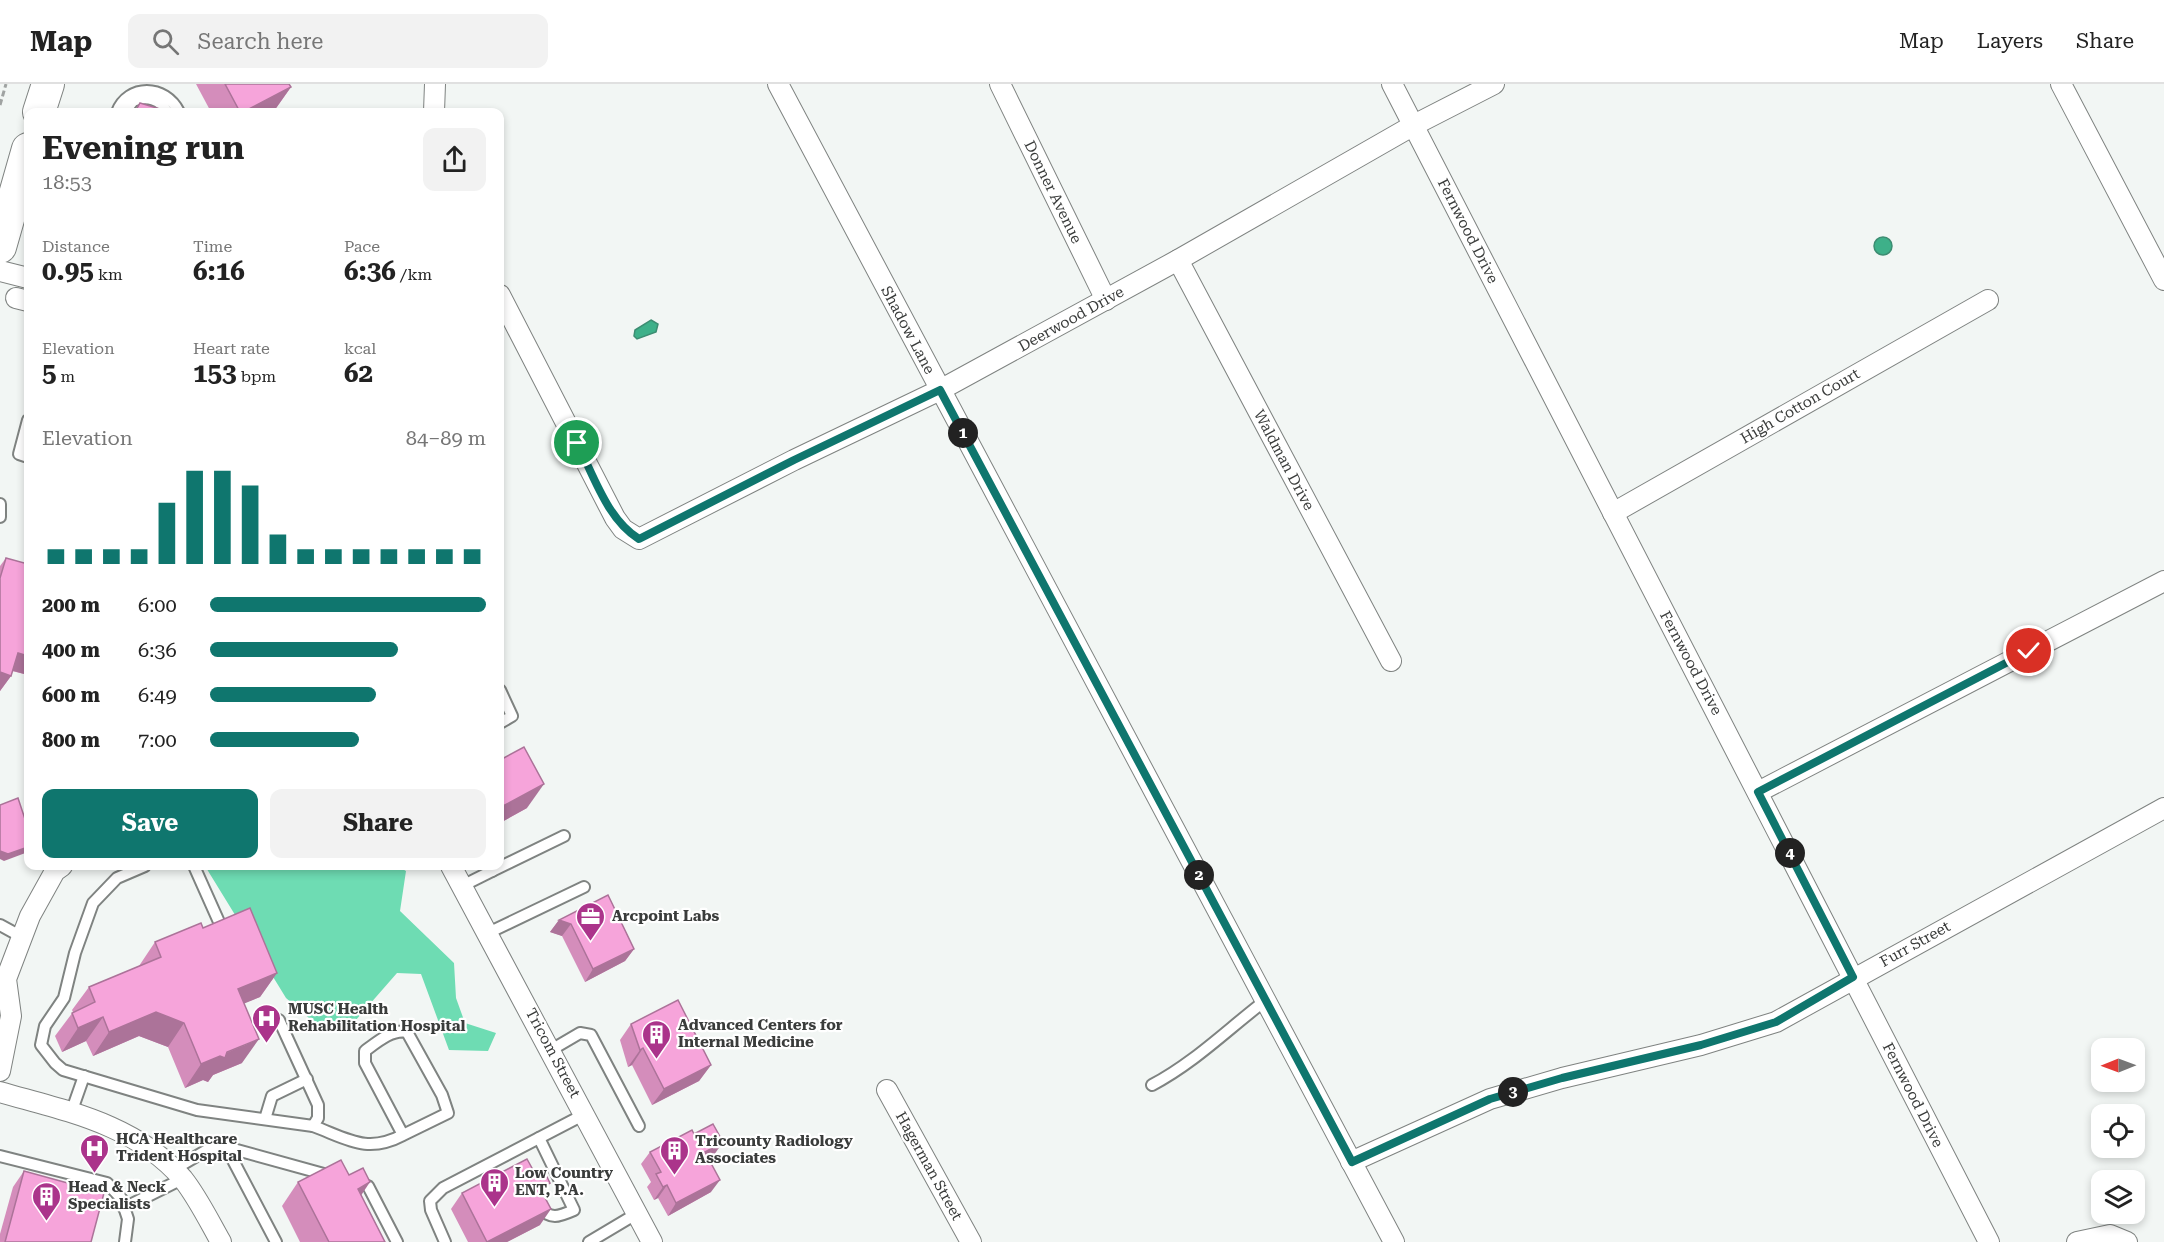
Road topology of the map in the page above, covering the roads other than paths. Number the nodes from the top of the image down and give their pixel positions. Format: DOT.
graph roads {
  1 [pos="48,84"];
  2 [pos="435,84"];
  3 [pos="778,84"];
  4 [pos="1392,84"];
  5 [pos="1494,84"];
  6 [pos="2061,84"];
  7 [pos="1002,85"];
  8 [pos="40,108"];
  9 [pos="118,108"];
  10 [pos="127,108"];
  11 [pos="163,108"];
  12 [pos="177,108"];
  13 [pos="434,108"];
  14 [pos="1414,125"];
  15 [pos="24,163"];
  16 [pos="0,247"];
  17 [pos="1178,260"];
  18 [pos="0,271"];
  19 [pos="24,277"];
  20 [pos="2164,280"];
  21 [pos="1106,300"];
  22 [pos="1988,300"];
  23 [pos="504,303"];
  24 [pos="940,390"];
  25 [pos="24,435"];
  26 [pos="24,456"];
  27 [pos="0,504"];
  28 [pos="1613,513"];
  29 [pos="0,517"];
  30 [pos="2164,580"];
  31 [pos="1391,661"];
  32 [pos="504,699"];
  33 [pos="504,721"];
  34 [pos="1758,792"];
  35 [pos="2164,808"];
  36 [pos="564,836"];
  37 [pos="504,862"];
  38 [pos="57,870"];
  39 [pos="136,870"];
  40 [pos="196,870"];
  41 [pos="453,870"];
  42 [pos="488,870"];
  43 [pos="462,886"];
  44 [pos="584,887"];
  45 [pos="219,922"];
  46 [pos="0,925"];
  47 [pos="488,933"];
  48 [pos="22,937"];
  49 [pos="1853,977"];
  50 [pos="3,981"];
  51 [pos="1266,1000"];
  52 [pos="279,1020"];
  53 [pos="550,1050"];
  54 [pos="0,1071"];
  55 [pos="84,1076"];
  56 [pos="307,1079"];
  57 [pos="1152,1085"];
  58 [pos="887,1090"];
  59 [pos="0,1092"];
  60 [pos="71,1113"];
  61 [pos="585,1114"];
  62 [pos="265,1119"];
  63 [pos="313,1126"];
  64 [pos="639,1126"];
  65 [pos="403,1135"];
  66 [pos="539,1138"];
  67 [pos="226,1147"];
  68 [pos="0,1156"];
  69 [pos="1352,1162"];
  70 [pos="177,1174"];
  71 [pos="538,1207"];
  72 [pos="124,1208"];
  73 [pos="636,1214"];
  74 [pos="125,1242"];
  75 [pos="221,1242"];
  76 [pos="276,1242"];
  77 [pos="397,1242"];
  78 [pos="445,1242"];
  79 [pos="590,1242"];
  80 [pos="652,1242"];
  81 [pos="971,1242"];
  82 [pos="1394,1242"];
  83 [pos="1989,1242"];
  84 [pos="2077,1242"];
  85 [pos="2127,1242"];
  1 -- 8 [label="main road"];
  2 -- 13 [label="street"];
  3 -- 24 [label="street, Shadow Lane"];
  4 -- 14 [label="street, Fernwood Drive"];
  5 -- 14 [label="street, Deerwood Drive"];
  6 -- 20 [label="street"];
  7 -- 21 [label="street, Donner Avenue"];
  9 -- 12 [label="lane"];
  10 -- 11 [label="lane"];
  14 -- 17 [label="street, Deerwood Drive"];
  14 -- 28 [label="street, Fernwood Drive"];
  15 -- 16 [label="main road"];
  17 -- 21 [label="street, Deerwood Drive"];
  17 -- 31 [label="street, Waldman Drive"];
  18 -- 19 [label="street"];
  21 -- 24 [label="street, Deerwood Drive"];
  22 -- 28 [label="street, High Cotton Court"];
  23 -- 24 [label="street, Deerwood Drive"];
  24 -- 51 [label="street, Shadow Lane"];
  25 -- 26 [label="lane"];
  27 -- 29 [label="lane"];
  28 -- 34 [label="street, Fernwood Drive"];
  30 -- 34 [label="street"];
  32 -- 33 [label="lane"];
  34 -- 49 [label="street, Fernwood Drive"];
  35 -- 49 [label="street, Furr Street"];
  36 -- 37 [label="lane"];
  38 -- 48 [label="street"];
  39 -- 55 [label="lane"];
  40 -- 45 [label="lane"];
  41 -- 43 [label="street, Tricom Street"];
  42 -- 43 [label="lane"];
  43 -- 47 [label="street, Tricom Street"];
  44 -- 47 [label="lane"];
  46 -- 48 [label="lane"];
  47 -- 53 [label="street, Tricom Street"];
  48 -- 50 [label="street"];
  49 -- 69 [label="street, Furr Street"];
  49 -- 83 [label="street, Fernwood Drive"];
  50 -- 54 [label="street"];
  51 -- 57 [label="lane"];
  51 -- 69 [label="street, Shadow Lane"];
  52 -- 56 [label="lane"];
  53 -- 61 [label="street, Tricom Street"];
  53 -- 64 [label="lane"];
  55 -- 60 [label="lane"];
  55 -- 62 [label="lane"];
  56 -- 62 [label="lane"];
  56 -- 63 [label="lane"];
  58 -- 81 [label="street, Hagerman Street"];
  59 -- 60 [label="street"];
  60 -- 70 [label="street"];
  61 -- 66 [label="lane"];
  61 -- 73 [label="street, Tricom Street"];
  62 -- 63 [label="lane"];
  63 -- 65 [label="lane"];
  65 -- 65 [label="lane"];
  66 -- 71 [label="lane"];
  66 -- 78 [label="lane"];
  67 -- 70 [label="lane"];
  67 -- 76 [label="lane"];
  67 -- 77 [label="lane"];
  68 -- 72 [label="lane"];
  69 -- 82 [label="street, Shadow Lane"];
  70 -- 72 [label="lane"];
  70 -- 75 [label="street"];
  72 -- 74 [label="lane"];
  73 -- 79 [label="lane"];
  73 -- 80 [label="street, Tricom Street"];
  84 -- 85 [label="street"];
}
